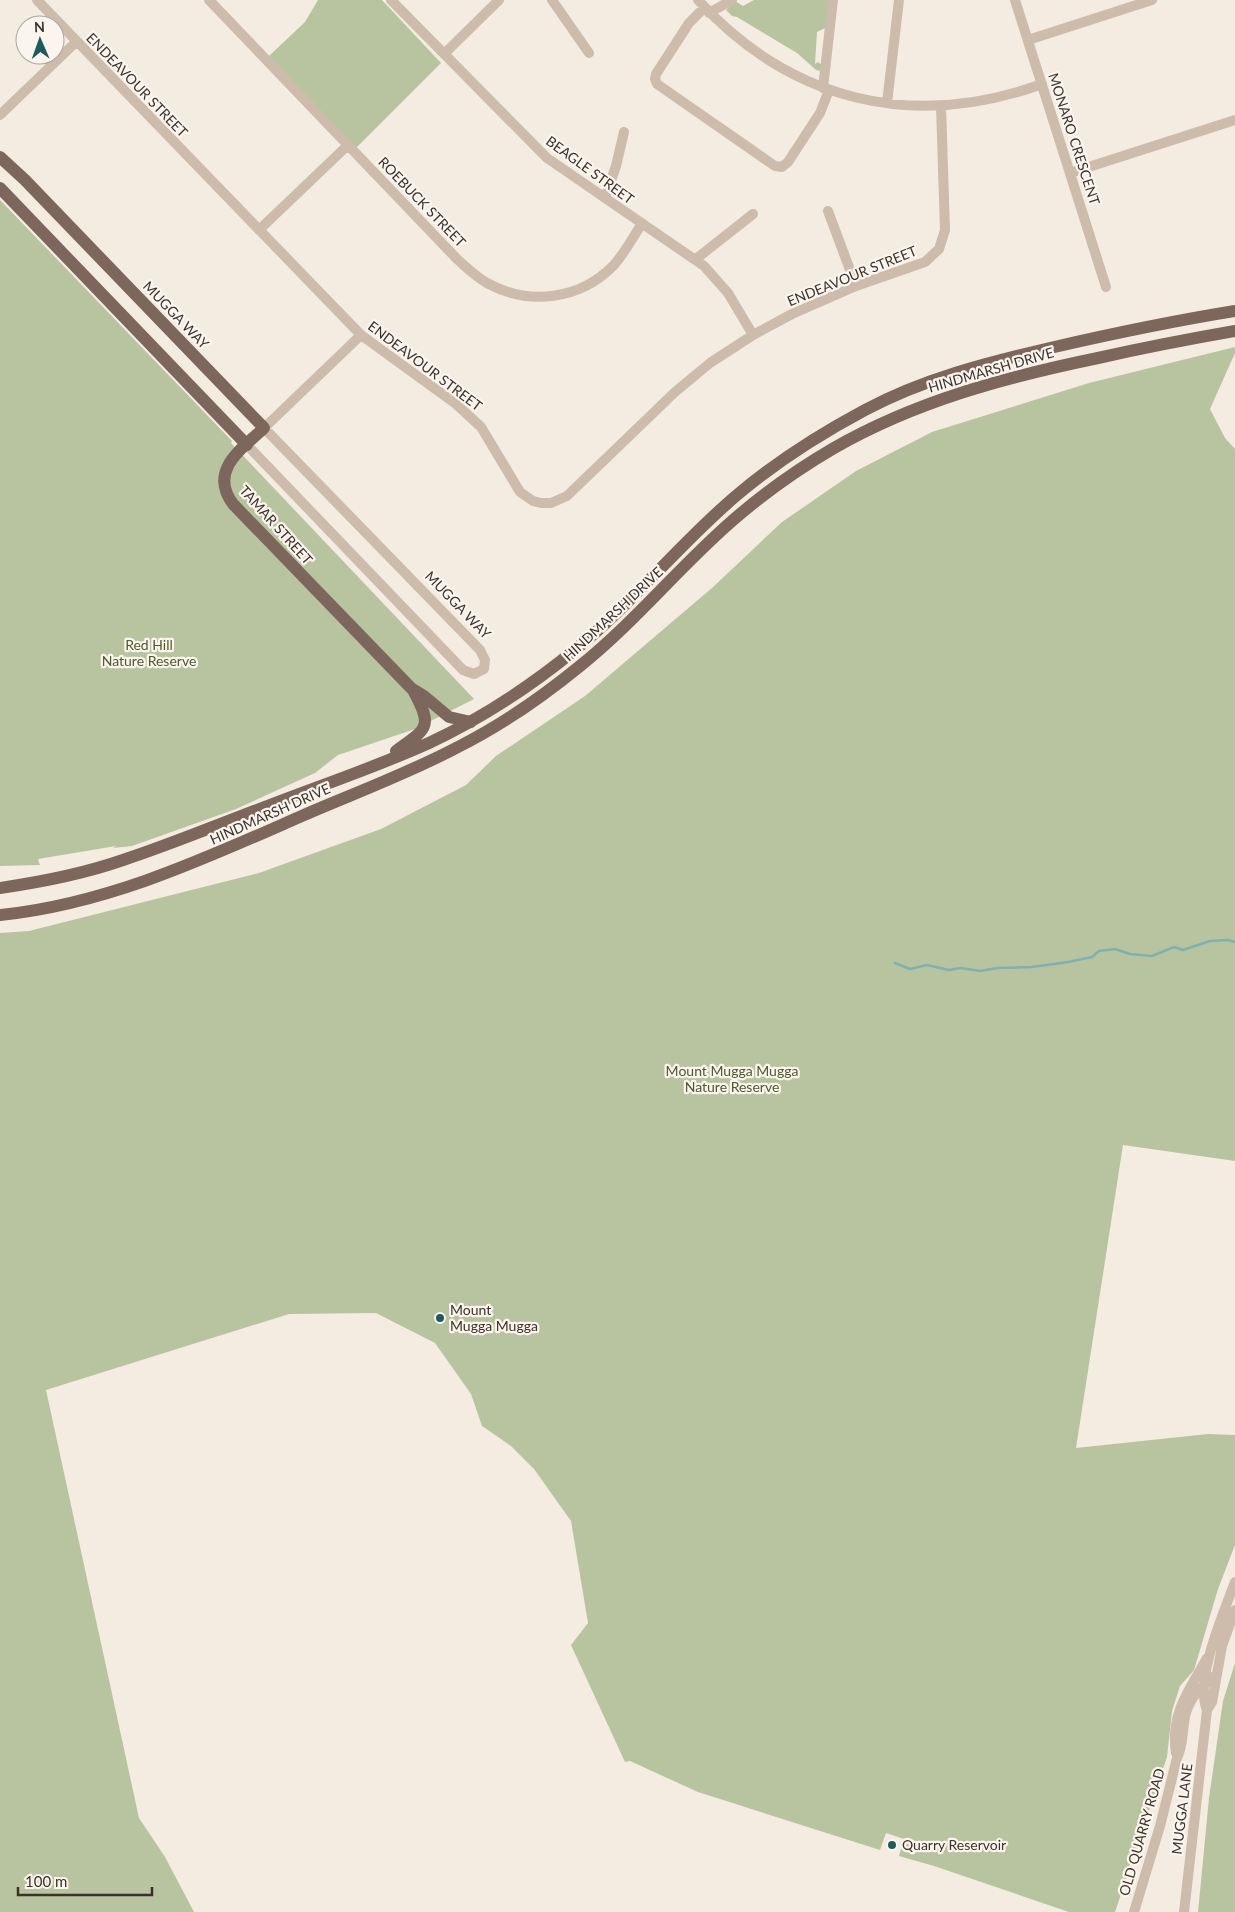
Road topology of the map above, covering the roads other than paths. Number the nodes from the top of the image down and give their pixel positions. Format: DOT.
graph roads {
  1 [pos="36,0"];
  2 [pos="209,0"];
  3 [pos="391,0"];
  4 [pos="499,0"];
  5 [pos="552,0"];
  6 [pos="732,0"];
  7 [pos="833,0"];
  8 [pos="899,0"];
  9 [pos="1015,0"];
  10 [pos="1152,0"];
  11 [pos="704,7"];
  12 [pos="1028,40"];
  13 [pos="76,42"];
  14 [pos="589,53"];
  15 [pos="444,54"];
  16 [pos="1042,84"];
  17 [pos="826,89"];
  18 [pos="887,103"];
  19 [pos="941,106"];
  20 [pos="0,116"];
  21 [pos="1235,120"];
  22 [pos="624,132"];
  23 [pos="348,145"];
  24 [pos="0,157"];
  25 [pos="1070,172"];
  26 [pos="0,188"];
  27 [pos="605,198"];
  28 [pos="828,211"];
  29 [pos="753,214"];
  30 [pos="642,224"];
  31 [pos="259,230"];
  32 [pos="696,260"];
  33 [pos="856,286"];
  34 [pos="1106,287"];
  35 [pos="1235,311"];
  36 [pos="1235,331"];
  37 [pos="753,335"];
  38 [pos="361,336"];
  39 [pos="264,428"];
  40 [pos="247,445"];
  41 [pos="411,688"];
  42 [pos="471,722"];
  43 [pos="383,761"];
  44 [pos="0,888"];
  45 [pos="0,915"];
  46 [pos="1235,1582"];
  47 [pos="1235,1610"];
  48 [pos="1210,1653"];
  49 [pos="1216,1675"];
  50 [pos="1205,1683"];
  51 [pos="1207,1710"];
  52 [pos="1177,1758"];
  53 [pos="1134,1912"];
  54 [pos="1184,1912"];
  1 -- 13 [label="street, ENDEAVOUR STREET"];
  2 -- 23 [label="street, ROEBUCK STREET"];
  3 -- 15 [label="street, BEAGLE STREET"];
  4 -- 15 [label="street"];
  5 -- 14 [label="street"];
  6 -- 11 [label="street"];
  7 -- 17 [label="street"];
  8 -- 18 [label="street"];
  9 -- 12 [label="street, MONARO CRESCENT"];
  10 -- 12 [label="street"];
  11 -- 17 [label="street"];
  11 -- 17 [label="street"];
  12 -- 16 [label="street, MONARO CRESCENT"];
  13 -- 20 [label="street"];
  13 -- 31 [label="street, ENDEAVOUR STREET"];
  15 -- 27 [label="street, BEAGLE STREET"];
  16 -- 19 [label="street"];
  16 -- 25 [label="street, MONARO CRESCENT"];
  17 -- 18 [label="street"];
  18 -- 19 [label="street"];
  19 -- 33 [label="street, ENDEAVOUR STREET"];
  21 -- 25 [label="street"];
  22 -- 27 [label="street"];
  23 -- 30 [label="street, ROEBUCK STREET"];
  23 -- 31 [label="street"];
  24 -- 39 [label="main road, MUGGA WAY"];
  25 -- 34 [label="street, MONARO CRESCENT"];
  26 -- 40 [label="main road, MUGGA WAY"];
  27 -- 30 [label="street, BEAGLE STREET"];
  28 -- 33 [label="street"];
  29 -- 32 [label="street"];
  30 -- 32 [label="street, BEAGLE STREET"];
  31 -- 38 [label="street, ENDEAVOUR STREET"];
  32 -- 37 [label="street, BEAGLE STREET"];
  33 -- 37 [label="street, ENDEAVOUR STREET"];
  35 -- 42 [label="main road, HINDMARSH DRIVE"];
  36 -- 45 [label="main road, HINDMARSH DRIVE"];
  37 -- 38 [label="street, ENDEAVOUR STREET"];
  38 -- 39 [label="street, TAMAR STREET"];
  39 -- 40 [label="main road, TAMAR STREET"];
  39 -- 40 [label="street, MUGGA WAY"];
  40 -- 41 [label="main road, TAMAR STREET"];
  41 -- 42 [label="main road, TAMAR STREET"];
  41 -- 43 [label="main road, TAMAR STREET"];
  42 -- 43 [label="main road, HINDMARSH DRIVE"];
  43 -- 44 [label="main road, HINDMARSH DRIVE"];
  46 -- 48 [label="street, MUGGA LANE"];
  47 -- 49 [label="street, MUGGA LANE"];
  48 -- 50 [label="street, MUGGA LANE"];
  48 -- 52 [label="street, OLD QUARRY ROAD"];
  49 -- 50 [label="street, OLD QUARRY ROAD"];
  49 -- 51 [label="street, MUGGA LANE"];
  50 -- 51 [label="street, MUGGA LANE"];
  50 -- 52 [label="street, OLD QUARRY ROAD"];
  51 -- 54 [label="street, MUGGA LANE"];
  52 -- 53 [label="street, OLD QUARRY ROAD"];
}
